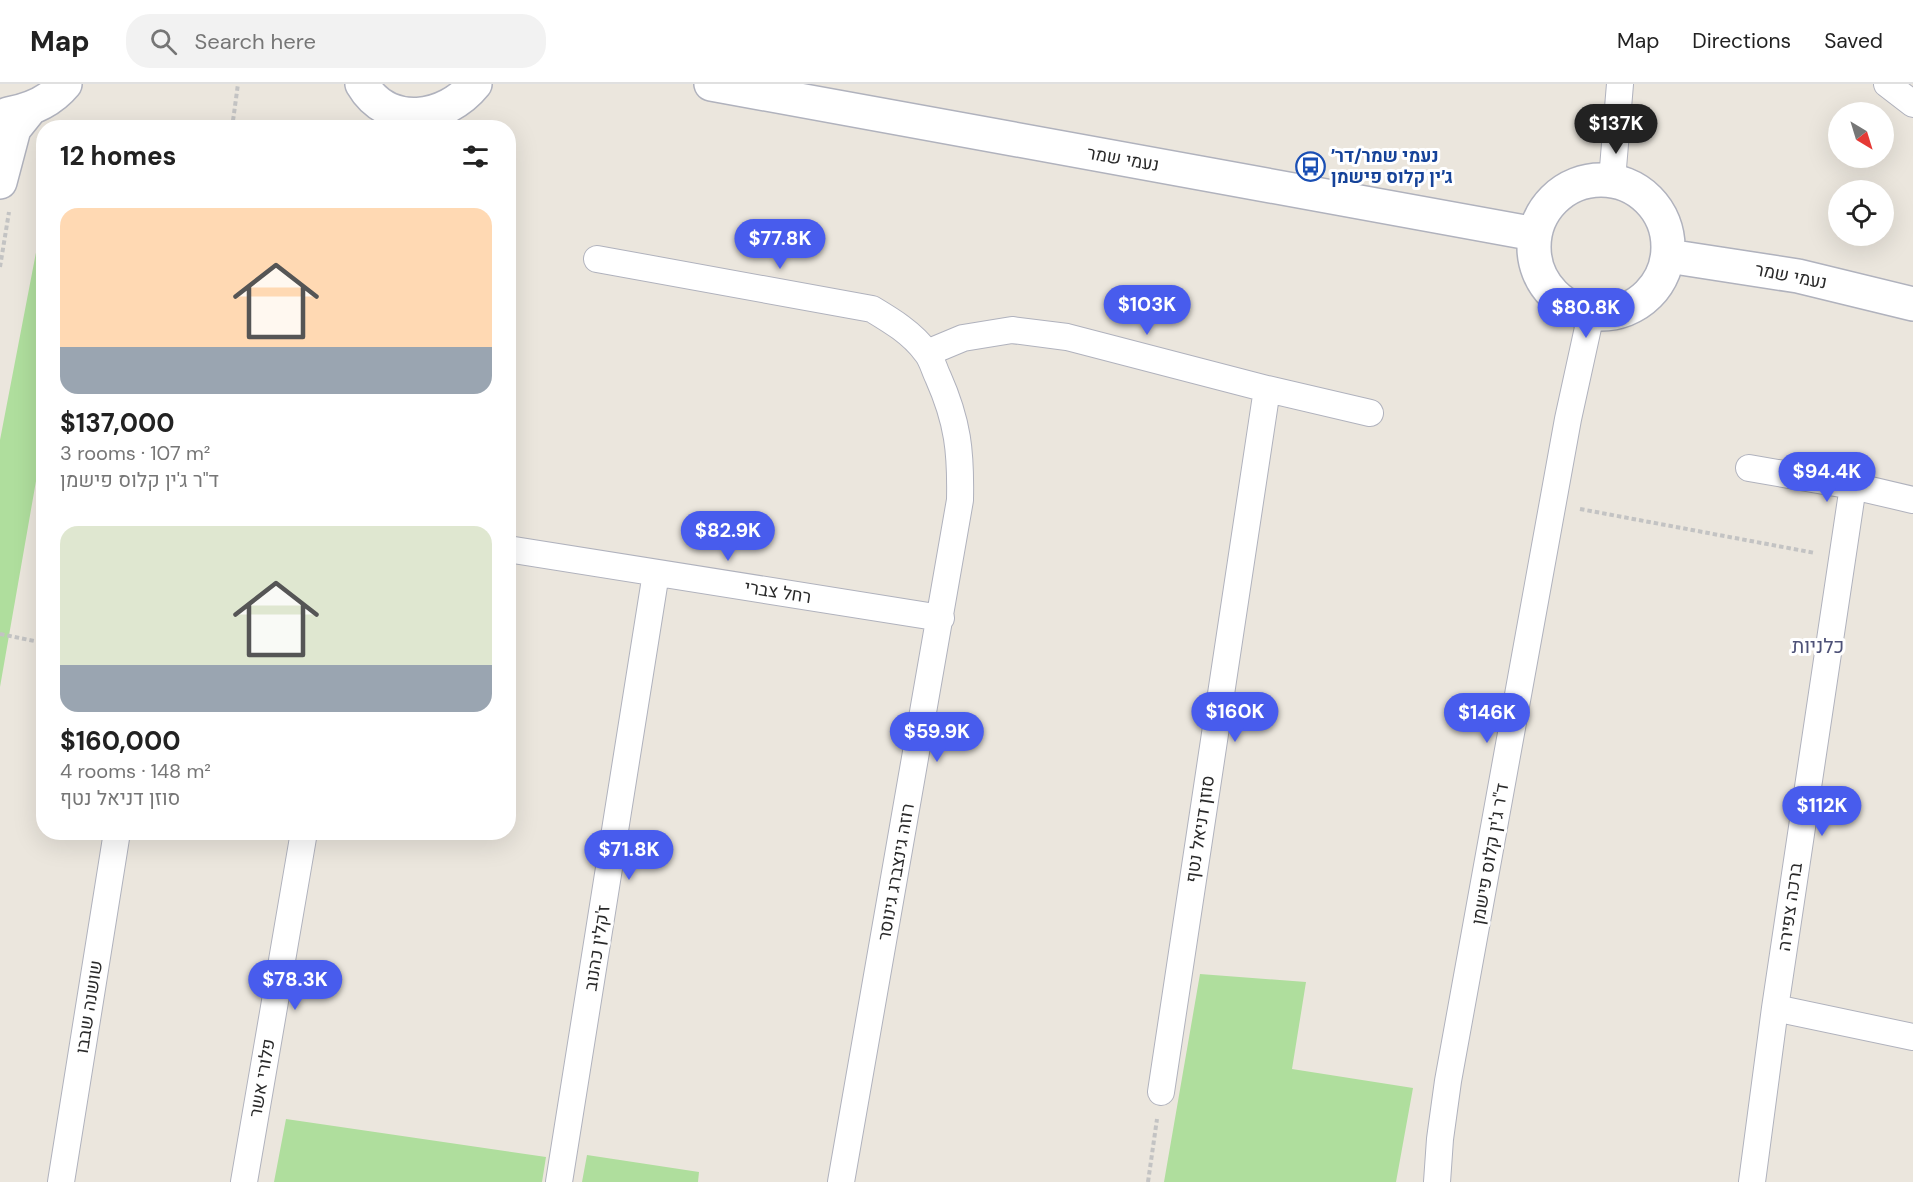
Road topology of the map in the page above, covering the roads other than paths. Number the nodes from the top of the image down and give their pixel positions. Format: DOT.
graph roads {
  1 [pos="65,84"];
  2 [pos="362,84"];
  3 [pos="475,84"];
  4 [pos="711,84"];
  5 [pos="1620,84"];
  6 [pos="1887,84"];
  7 [pos="1913,104"];
  8 [pos="15,112"];
  9 [pos="408,120"];
  10 [pos="1612,180"];
  11 [pos="0,182"];
  12 [pos="1535,234"];
  13 [pos="1668,256"];
  14 [pos="597,259"];
  15 [pos="1913,304"];
  16 [pos="1591,314"];
  17 [pos="927,352"];
  18 [pos="1267,389"];
  19 [pos="1370,413"];
  20 [pos="1749,468"];
  21 [pos="1853,486"];
  22 [pos="1913,500"];
  23 [pos="516,550"];
  24 [pos="656,573"];
  25 [pos="941,618"];
  26 [pos="116,840"];
  27 [pos="303,840"];
  28 [pos="1775,1008"];
  29 [pos="1913,1037"];
  30 [pos="1161,1092"];
  31 [pos="61,1182"];
  32 [pos="244,1182"];
  33 [pos="559,1182"];
  34 [pos="841,1182"];
  35 [pos="1437,1182"];
  36 [pos="1752,1182"];
  1 -- 8 [label="street"];
  2 -- 9 [label="street"];
  3 -- 9 [label="street"];
  4 -- 12 [label="street, נעמי שמר"];
  5 -- 10 [label="street"];
  6 -- 7 [label="street"];
  8 -- 11 [label="street"];
  10 -- 12 [label="street"];
  10 -- 13 [label="street"];
  12 -- 16 [label="street"];
  13 -- 15 [label="street, נעמי שמר"];
  13 -- 16 [label="street"];
  14 -- 17 [label="street"];
  16 -- 35 [label="street, ד\"ר ג'ין קלוס פישמן"];
  17 -- 18 [label="street"];
  17 -- 25 [label="street, רוזה גינצברג גינוסר"];
  18 -- 19 [label="street"];
  18 -- 30 [label="street, סוזן דניאל נטף"];
  20 -- 21 [label="street"];
  21 -- 22 [label="street"];
  21 -- 28 [label="street, ברכה צפירה"];
  23 -- 24 [label="street, רחל צברי"];
  24 -- 25 [label="street, רחל צברי"];
  24 -- 33 [label="street, ז'קלין כהנוב"];
  25 -- 34 [label="street, רוזה גינצברג גינוסר"];
  26 -- 31 [label="street, שושנה שבבו"];
  27 -- 32 [label="street, פלורי אשר"];
  28 -- 29 [label="street"];
  28 -- 36 [label="street, ברכה צפירה"];
}
